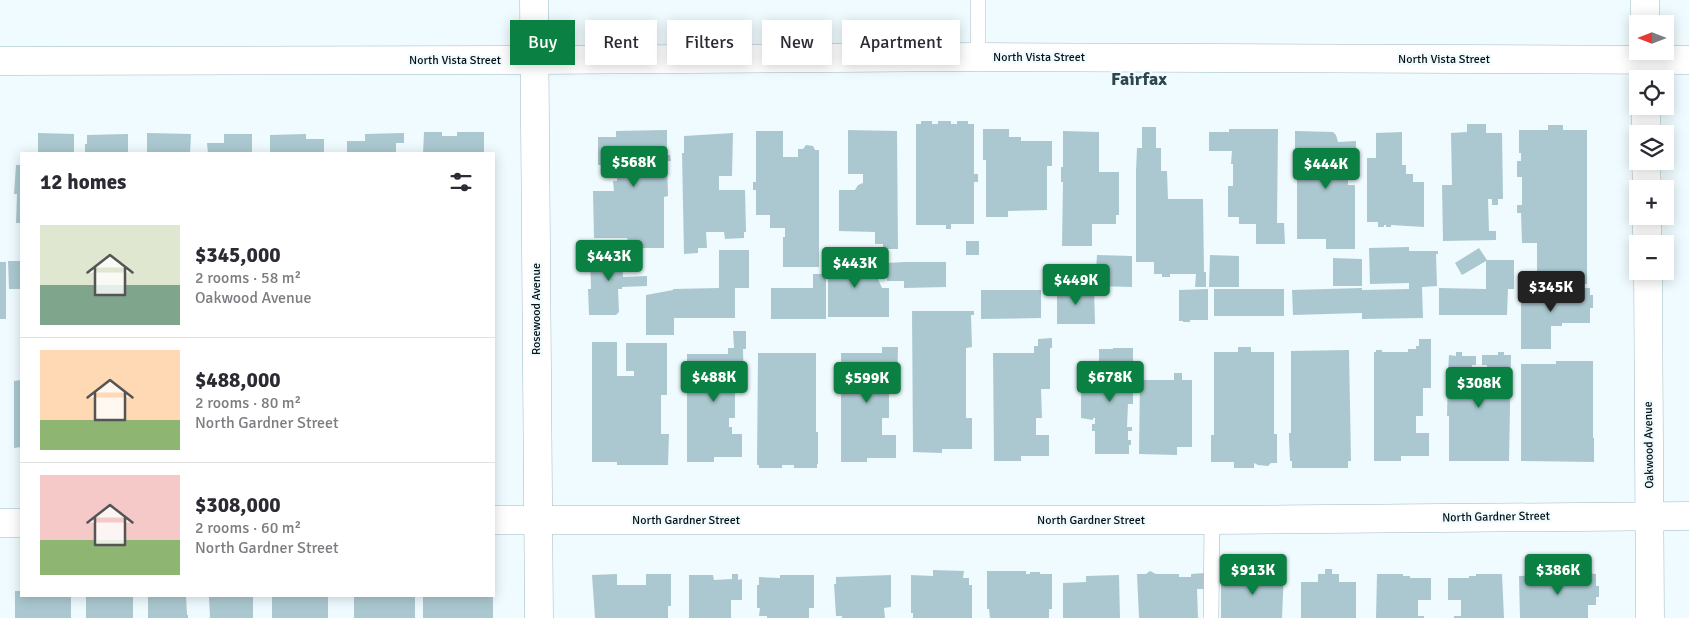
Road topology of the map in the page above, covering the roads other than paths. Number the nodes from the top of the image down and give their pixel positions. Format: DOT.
graph roads {
  1 [pos="534,0"];
  2 [pos="978,0"];
  3 [pos="1645,0"];
  4 [pos="1645,15"];
  5 [pos="534,20"];
  6 [pos="978,57"];
  7 [pos="510,60"];
  8 [pos="575,60"];
  9 [pos="1689,60"];
  10 [pos="0,61"];
  11 [pos="1645,63"];
  12 [pos="534,65"];
  13 [pos="1648,280"];
  14 [pos="1650,516"];
  15 [pos="1689,516"];
  16 [pos="495,520"];
  17 [pos="538,520"];
  18 [pos="1212,520"];
  19 [pos="0,523"];
  20 [pos="20,523"];
  21 [pos="538,618"];
  22 [pos="1211,618"];
  23 [pos="1650,618"];
  1 -- 5 [label="street, Rosewood Avenue"];
  2 -- 6 [label="lane"];
  3 -- 4 [label="street"];
  6 -- 8 [label="street, North Vista Street"];
  6 -- 11 [label="street, North Vista Street"];
  7 -- 10 [label="street, North Vista Street"];
  9 -- 11 [label="street, North Vista Street"];
  12 -- 17 [label="street, Rosewood Avenue"];
  13 -- 14 [label="street, Oakwood Avenue"];
  14 -- 15 [label="street, North Gardner Street"];
  14 -- 18 [label="street, North Gardner Street"];
  14 -- 23 [label="street, Oakwood Avenue"];
  16 -- 17 [label="street, North Gardner Street"];
  17 -- 18 [label="street, North Gardner Street"];
  17 -- 21 [label="street, Rosewood Avenue"];
  18 -- 22 [label="lane"];
  19 -- 20 [label="street"];
}
